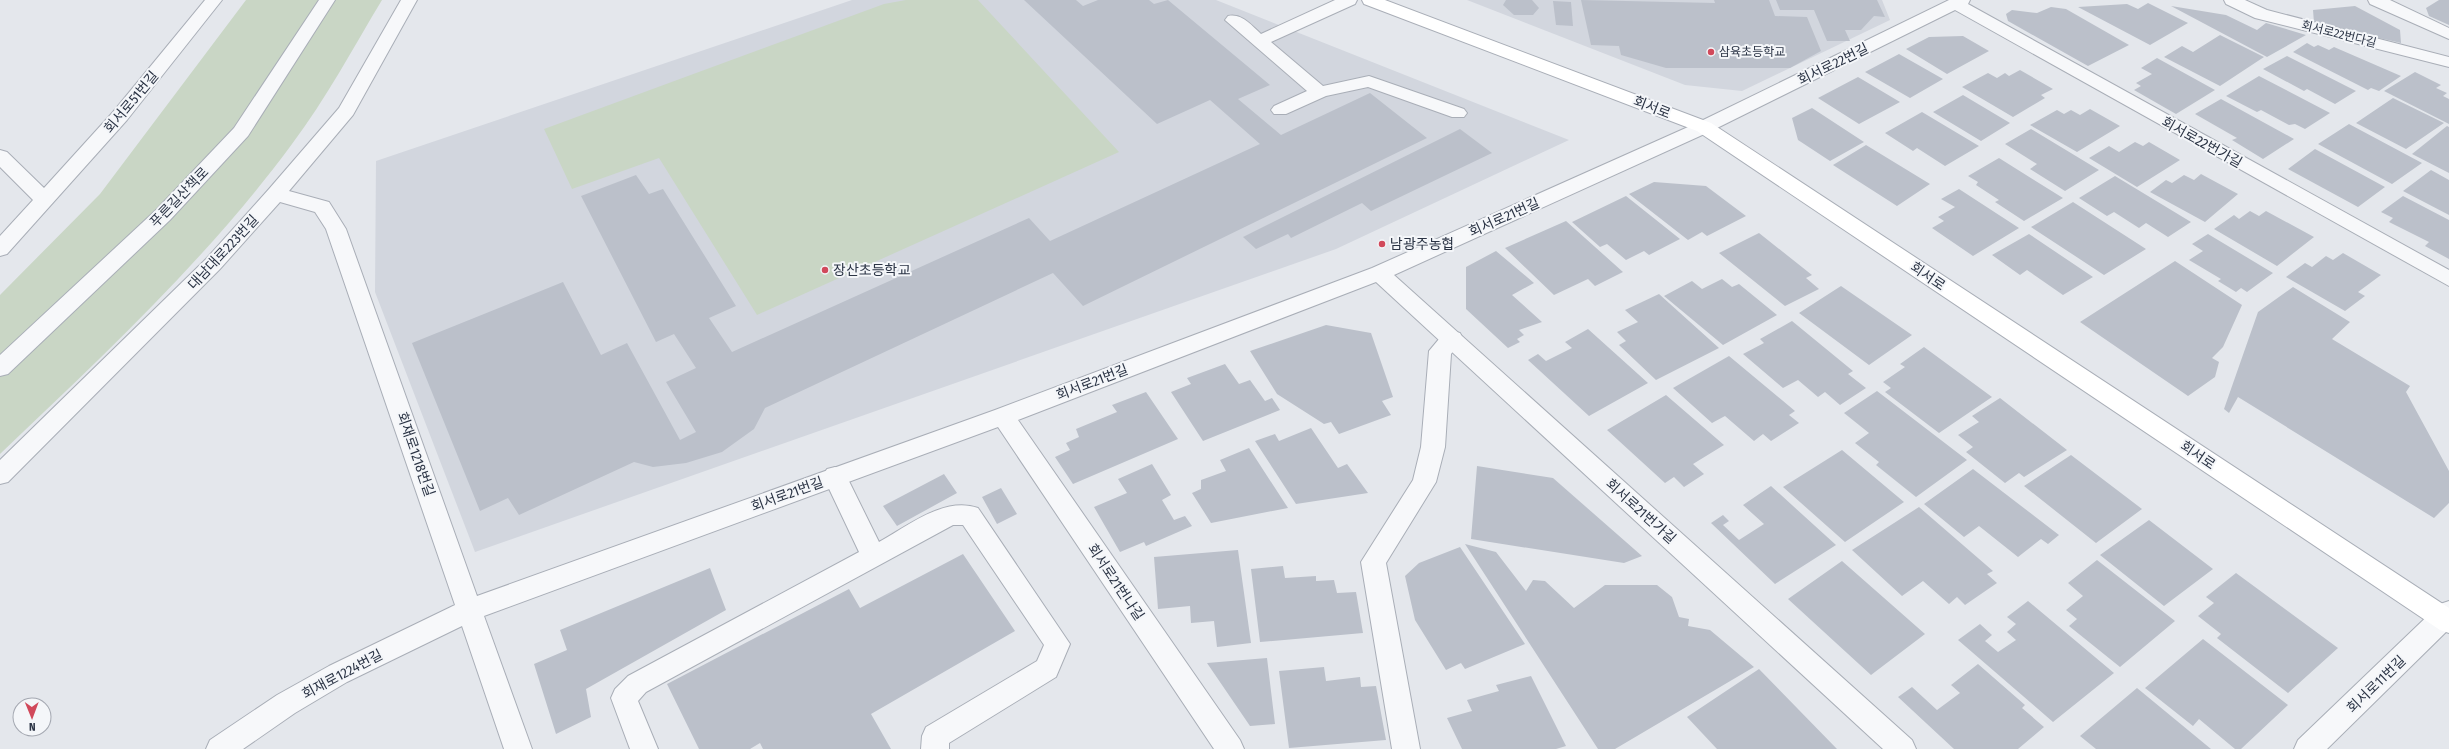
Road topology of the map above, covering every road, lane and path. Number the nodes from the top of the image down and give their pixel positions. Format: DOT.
graph roads {
  1 [pos="214,0"];
  2 [pos="327,0"];
  3 [pos="409,0"];
  4 [pos="1349,0"];
  5 [pos="1370,0"];
  6 [pos="2232,0"];
  7 [pos="2376,0"];
  8 [pos="1959,2"];
  9 [pos="1234,20"];
  10 [pos="2449,34"];
  11 [pos="1259,41"];
  12 [pos="2449,62"];
  13 [pos="1320,92"];
  14 [pos="1280,110"];
  15 [pos="1458,113"];
  16 [pos="1704,127"];
  17 [pos="0,156"];
  18 [pos="276,194"];
  19 [pos="44,201"];
  20 [pos="0,249"];
  21 [pos="1379,273"];
  22 [pos="2449,279"];
  23 [pos="1452,339"];
  24 [pos="0,368"];
  25 [pos="1003,416"];
  26 [pos="0,475"];
  27 [pos="835,476"];
  28 [pos="874,557"];
  29 [pos="469,610"];
  30 [pos="2447,617"];
  31 [pos="220,749"];
  32 [pos="518,749"];
  33 [pos="644,749"];
  34 [pos="935,749"];
  35 [pos="1230,749"];
  36 [pos="1406,749"];
  37 [pos="1902,749"];
  38 [pos="2308,749"];
  1 -- 19 [label="street, 회서로51번길"];
  2 -- 24 [label="street, 푸른길산책로"];
  3 -- 18 [label="street, 대남대로223번길"];
  4 -- 11 [label="street"];
  5 -- 16 [label="street, 회서로"];
  6 -- 12 [label="street, 회서로22번다길"];
  7 -- 10 [label="street"];
  8 -- 16 [label="street, 회서로22번길"];
  8 -- 22 [label="street, 회서로22번가길"];
  9 -- 11 [label="street"];
  11 -- 13 [label="street"];
  13 -- 14 [label="street"];
  13 -- 15 [label="street"];
  16 -- 21 [label="street, 회서로21번길"];
  16 -- 30 [label="street, 회서로"];
  17 -- 19 [label="street"];
  18 -- 26 [label="street, 대남대로223번길"];
  18 -- 29 [label="street, 회재로1218번길"];
  19 -- 20 [label="street, 회서로51번길"];
  21 -- 23 [label="street, 회서로21번가길"];
  21 -- 25 [label="street, 회서로21번길"];
  23 -- 36 [label="street"];
  23 -- 37 [label="street, 회서로21번가길"];
  25 -- 27 [label="street, 회서로21번길"];
  25 -- 35 [label="street, 회서로21번나길"];
  27 -- 28 [label="street"];
  27 -- 29 [label="street, 회서로21번길"];
  28 -- 33 [label="street"];
  28 -- 34 [label="street"];
  29 -- 31 [label="street, 회재로1224번길"];
  29 -- 32 [label="street, 회재로1218번길"];
  30 -- 38 [label="street, 회서로11번길"];
}
